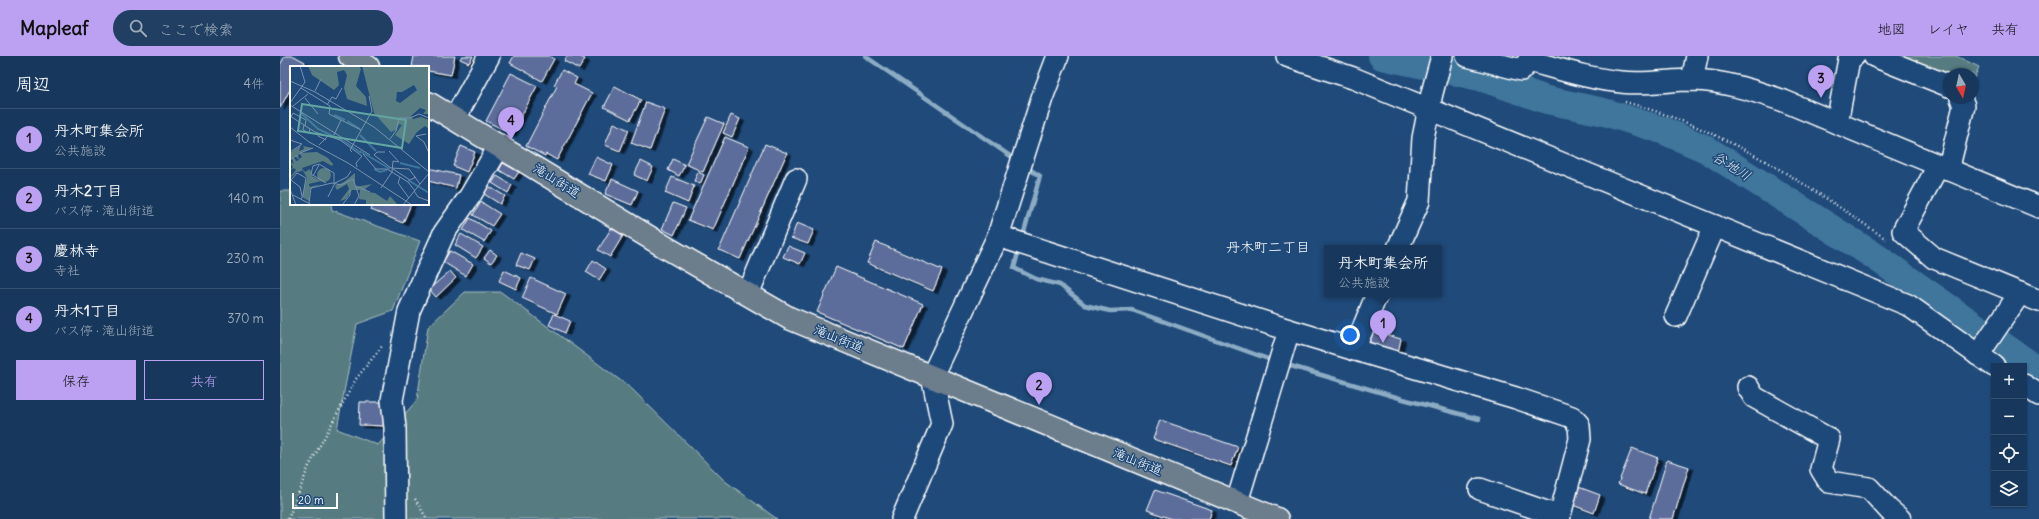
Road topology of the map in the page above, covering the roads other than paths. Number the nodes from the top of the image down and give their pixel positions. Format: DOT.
graph roads {
  1 [pos="350,56"];
  2 [pos="489,56"];
  3 [pos="1058,56"];
  4 [pos="1287,56"];
  5 [pos="1467,56"];
  6 [pos="1697,56"];
  7 [pos="1854,56"];
  8 [pos="1874,56"];
  9 [pos="1442,58"];
  10 [pos="1529,58"];
  11 [pos="366,66"];
  12 [pos="1692,80"];
  13 [pos="1943,84"];
  14 [pos="1430,101"];
  15 [pos="429,103"];
  16 [pos="1963,104"];
  17 [pos="455,118"];
  18 [pos="1837,123"];
  19 [pos="500,145"];
  20 [pos="1943,168"];
  21 [pos="796,179"];
  22 [pos="2039,208"];
  23 [pos="1714,226"];
  24 [pos="998,236"];
  25 [pos="1399,245"];
  26 [pos="748,294"];
  27 [pos="1376,297"];
  28 [pos="2030,297"];
  29 [pos="1676,316"];
  30 [pos="1289,330"];
  31 [pos="1354,350"];
  32 [pos="1984,356"];
  33 [pos="932,376"];
  34 [pos="1748,387"];
  35 [pos="2027,388"];
  36 [pos="2039,395"];
  37 [pos="1480,489"];
  38 [pos="1237,502"];
  39 [pos="1559,518"];
  40 [pos="396,519"];
  41 [pos="902,519"];
  42 [pos="1277,519"];
  43 [pos="1900,519"];
  1 -- 11 [label="highway"];
  2 -- 17 [label="street"];
  3 -- 24 [label="street"];
  4 -- 14 [label="street"];
  5 -- 10 [label="street"];
  6 -- 12 [label="street"];
  7 -- 18 [label="street"];
  8 -- 13 [label="street"];
  9 -- 14 [label="street"];
  10 -- 12 [label="street"];
  12 -- 18 [label="street"];
  14 -- 23 [label="street"];
  14 -- 25 [label="street"];
  15 -- 17 [label="highway, 滝山街道"];
  16 -- 20 [label="street"];
  17 -- 19 [label="highway, 滝山街道"];
  18 -- 20 [label="street"];
  19 -- 26 [label="highway, 滝山街道"];
  19 -- 40 [label="street"];
  20 -- 22 [label="street"];
  20 -- 28 [label="street"];
  21 -- 26 [label="street"];
  23 -- 29 [label="street"];
  23 -- 32 [label="street"];
  24 -- 30 [label="street"];
  24 -- 33 [label="street"];
  26 -- 33 [label="highway, 滝山街道"];
  27 -- 31 [label="street"];
  28 -- 32 [label="street"];
  30 -- 31 [label="street"];
  30 -- 38 [label="street"];
  31 -- 39 [label="street"];
  33 -- 38 [label="highway, 滝山街道"];
  33 -- 41 [label="street"];
  34 -- 43 [label="street"];
  35 -- 36 [label="street"];
  37 -- 39 [label="street"];
  38 -- 42 [label="highway, 滝山街道"];
}
